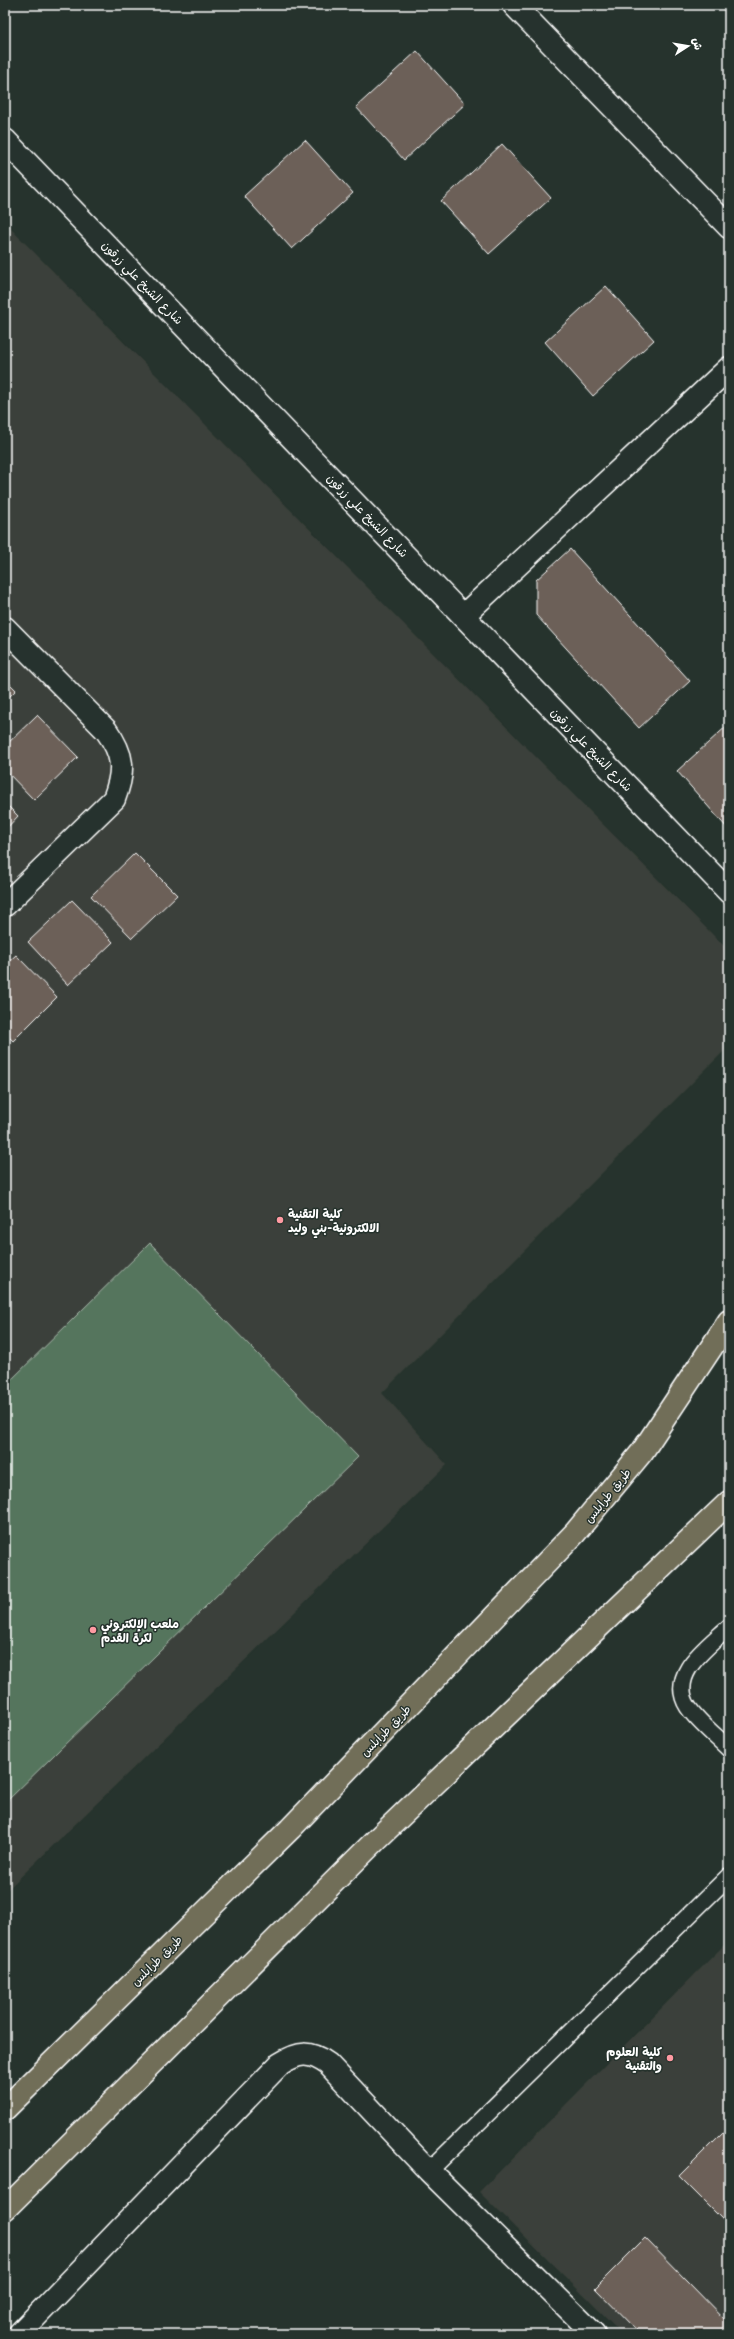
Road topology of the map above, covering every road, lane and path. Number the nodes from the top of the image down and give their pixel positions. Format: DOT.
graph roads {
  1 [pos="514,5"];
  2 [pos="5,140"];
  3 [pos="729,226"];
  4 [pos="729,368"];
  5 [pos="464,615"];
  6 [pos="5,628"];
  7 [pos="729,892"];
  8 [pos="5,906"];
  9 [pos="729,1322"];
  10 [pos="729,1502"];
  11 [pos="729,1627"];
  12 [pos="729,1749"];
  13 [pos="729,1876"];
  14 [pos="5,2109"];
  15 [pos="429,2171"];
  16 [pos="5,2209"];
  17 [pos="19,2334"];
  18 [pos="594,2334"];
  1 -- 3 [label="street"];
  2 -- 5 [label="street, شارع الشيخ علي زرقون"];
  4 -- 5 [label="street"];
  5 -- 7 [label="street, شارع الشيخ علي زرقون"];
  6 -- 8 [label="street"];
  9 -- 14 [label="highway, طريق طرابلس"];
  10 -- 16 [label="highway"];
  11 -- 12 [label="lane"];
  13 -- 15 [label="lane"];
  15 -- 17 [label="street"];
  15 -- 18 [label="street"];
}
